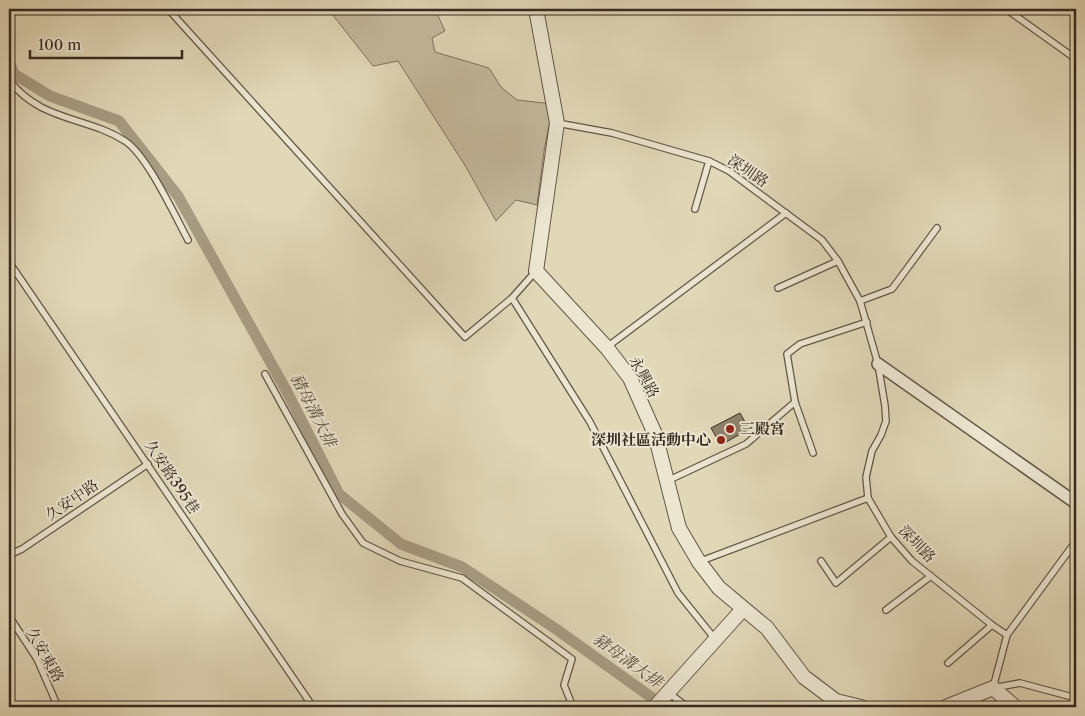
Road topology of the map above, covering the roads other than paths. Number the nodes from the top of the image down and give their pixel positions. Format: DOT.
graph roads {
  1 [pos="168,9"];
  2 [pos="536,9"];
  3 [pos="1006,9"];
  4 [pos="1076,59"];
  5 [pos="9,80"];
  6 [pos="557,124"];
  7 [pos="709,161"];
  8 [pos="695,209"];
  9 [pos="786,213"];
  10 [pos="937,228"];
  11 [pos="188,240"];
  12 [pos="838,261"];
  13 [pos="9,262"];
  14 [pos="536,271"];
  15 [pos="778,288"];
  16 [pos="512,298"];
  17 [pos="860,301"];
  18 [pos="867,322"];
  19 [pos="607,348"];
  20 [pos="878,364"];
  21 [pos="264,374"];
  22 [pos="795,402"];
  23 [pos="813,453"];
  24 [pos="148,464"];
  25 [pos="667,481"];
  26 [pos="868,498"];
  27 [pos="1076,503"];
  28 [pos="891,537"];
  29 [pos="1076,542"];
  30 [pos="9,556"];
  31 [pos="821,561"];
  32 [pos="699,562"];
  33 [pos="931,576"];
  34 [pos="743,609"];
  35 [pos="886,610"];
  36 [pos="9,616"];
  37 [pos="992,625"];
  38 [pos="1007,635"];
  39 [pos="715,640"];
  40 [pos="948,663"];
  41 [pos="993,688"];
  42 [pos="668,692"];
  43 [pos="1076,698"];
  44 [pos="58,707"];
  45 [pos="313,707"];
  46 [pos="573,707"];
  47 [pos="655,707"];
  48 [pos="687,707"];
  49 [pos="861,707"];
  50 [pos="946,707"];
  51 [pos="1015,707"];
  1 -- 16 [label="lane"];
  2 -- 6 [label="street"];
  3 -- 4 [label="lane"];
  5 -- 11 [label="lane"];
  6 -- 7 [label="lane, 深圳路"];
  6 -- 14 [label="street"];
  7 -- 8 [label="lane"];
  7 -- 9 [label="lane, 深圳路"];
  9 -- 12 [label="lane, 深圳路"];
  9 -- 19 [label="lane"];
  10 -- 17 [label="lane"];
  12 -- 15 [label="lane"];
  12 -- 17 [label="lane, 深圳路"];
  13 -- 24 [label="lane, 久安路395巷"];
  14 -- 16 [label="lane"];
  14 -- 19 [label="street, 永興路"];
  16 -- 39 [label="lane"];
  17 -- 18 [label="lane, 深圳路"];
  18 -- 20 [label="lane, 深圳路"];
  18 -- 22 [label="lane"];
  19 -- 25 [label="street, 永興路"];
  20 -- 26 [label="lane, 深圳路"];
  20 -- 27 [label="street"];
  21 -- 46 [label="lane"];
  22 -- 23 [label="lane"];
  22 -- 25 [label="lane"];
  24 -- 30 [label="lane, 久安中路"];
  24 -- 45 [label="lane, 久安路395巷"];
  25 -- 32 [label="street, 永興路"];
  26 -- 28 [label="lane, 深圳路"];
  26 -- 32 [label="lane"];
  28 -- 31 [label="lane"];
  28 -- 33 [label="lane, 深圳路"];
  29 -- 38 [label="lane"];
  32 -- 34 [label="street, 永興路"];
  33 -- 35 [label="lane"];
  33 -- 37 [label="lane, 深圳路"];
  34 -- 39 [label="street"];
  34 -- 49 [label="street, 永興路"];
  36 -- 44 [label="lane, 久安東路"];
  37 -- 38 [label="lane, 深圳路"];
  37 -- 40 [label="lane"];
  38 -- 41 [label="lane"];
  39 -- 42 [label="street"];
  41 -- 43 [label="lane"];
  41 -- 50 [label="street"];
  41 -- 51 [label="street"];
  42 -- 47 [label="street"];
  42 -- 48 [label="lane"];
}
